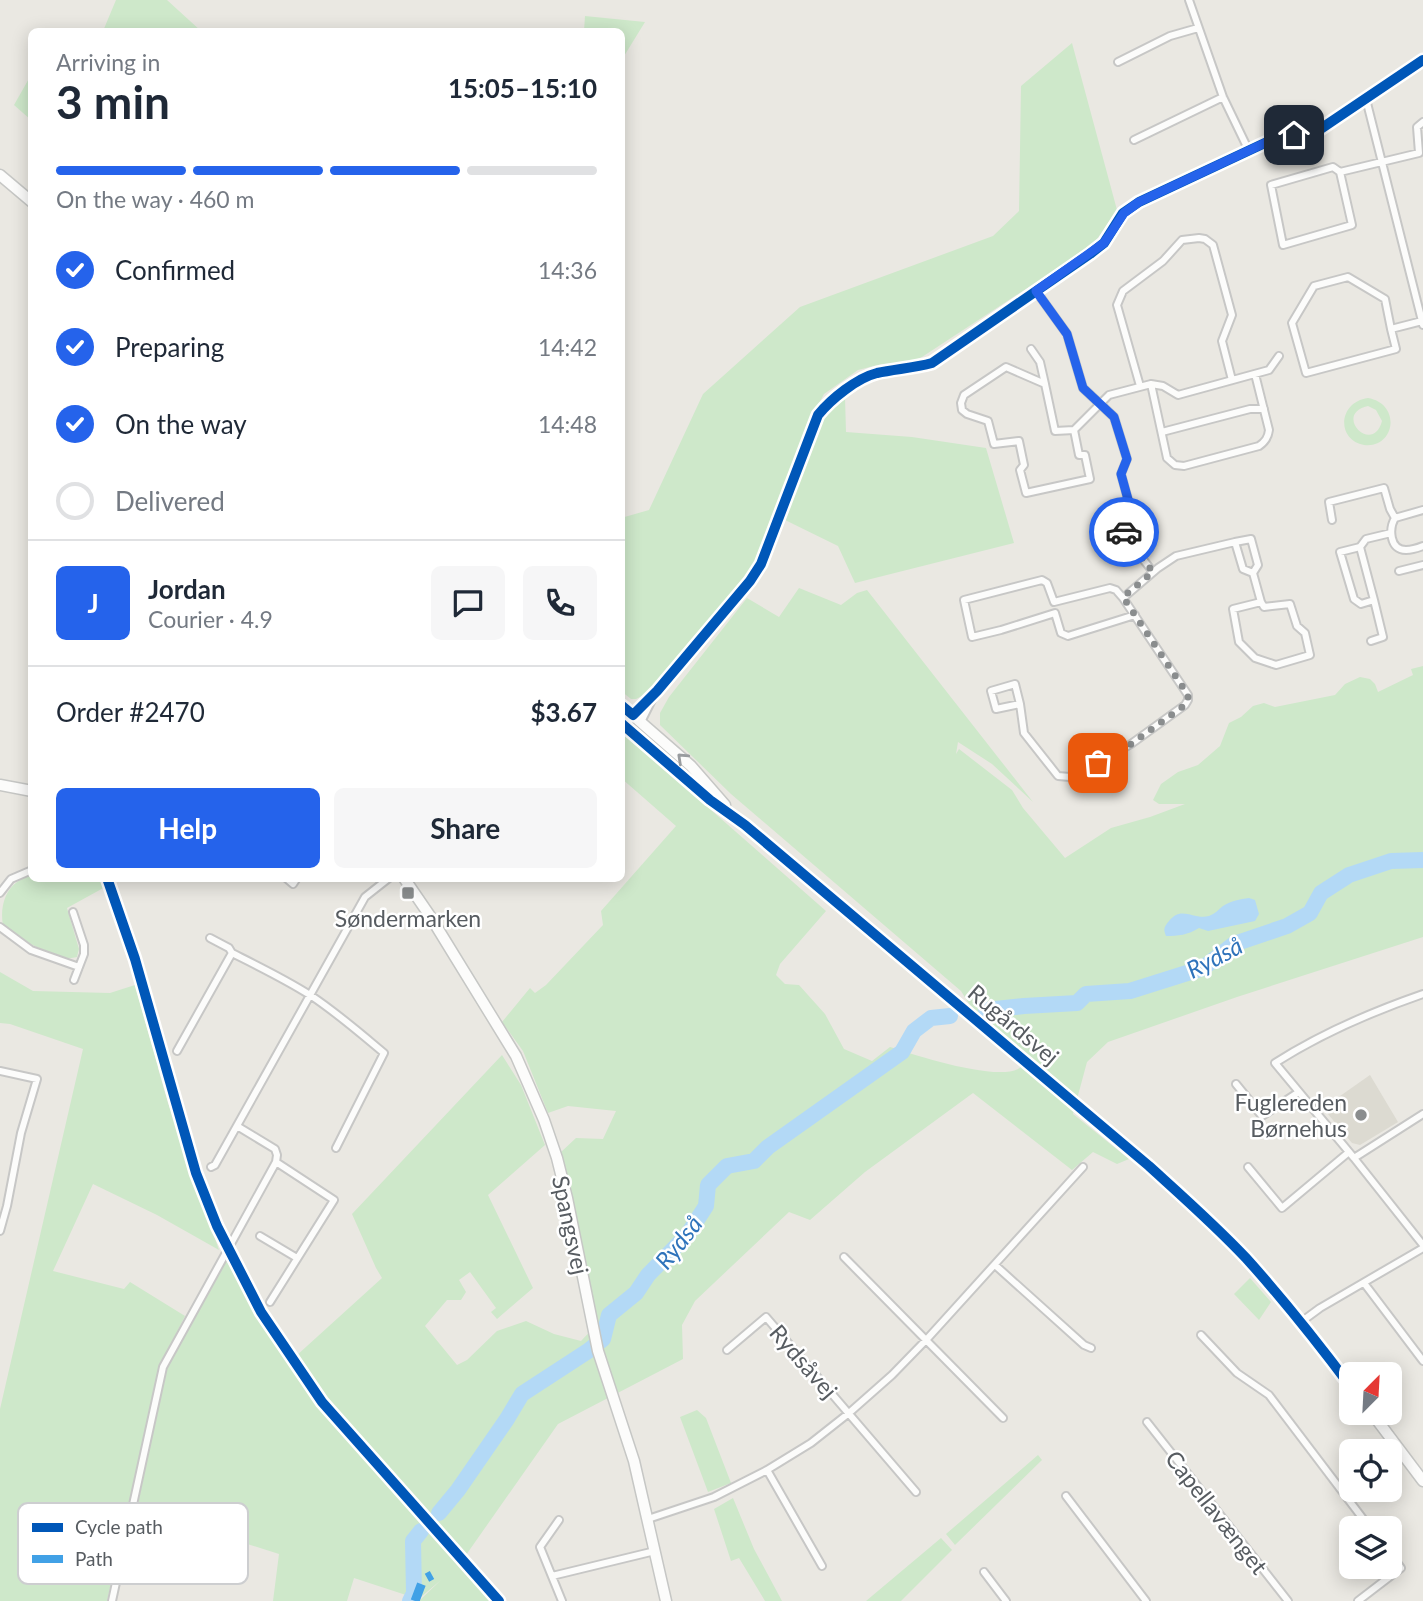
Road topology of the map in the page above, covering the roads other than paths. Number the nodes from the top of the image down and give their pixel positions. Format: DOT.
graph roads {
  1 [pos="1189,0"];
  2 [pos="1198,28"];
  3 [pos="1423,60"];
  4 [pos="1118,62"];
  5 [pos="1223,97"];
  6 [pos="1366,99"];
  7 [pos="1423,122"];
  8 [pos="1134,140"];
  9 [pos="1249,151"];
  10 [pos="1421,155"];
  11 [pos="1381,162"];
  12 [pos="1340,172"];
  13 [pos="0,175"];
  14 [pos="28,199"];
  15 [pos="1036,291"];
  16 [pos="1419,294"];
  17 [pos="1422,323"];
  18 [pos="1391,329"];
  19 [pos="1031,349"];
  20 [pos="1279,356"];
  21 [pos="1255,374"];
  22 [pos="1232,380"];
  23 [pos="1045,384"];
  24 [pos="1151,384"];
  25 [pos="1140,386"];
  26 [pos="1099,404"];
  27 [pos="1264,409"];
  28 [pos="1074,430"];
  29 [pos="1162,432"];
  30 [pos="1423,510"];
  31 [pos="1395,518"];
  32 [pos="1332,520"];
  33 [pos="1391,533"];
  34 [pos="1235,542"];
  35 [pos="1423,546"];
  36 [pos="1360,547"];
  37 [pos="1423,565"];
  38 [pos="1399,571"];
  39 [pos="1153,572"];
  40 [pos="1253,573"];
  41 [pos="1123,597"];
  42 [pos="1374,600"];
  43 [pos="1261,602"];
  44 [pos="1135,615"];
  45 [pos="1371,641"];
  46 [pos="657,691"];
  47 [pos="1020,704"];
  48 [pos="629,722"];
  49 [pos="0,785"];
  50 [pos="28,791"];
  51 [pos="28,872"];
  52 [pos="379,882"];
  53 [pos="384,882"];
  54 [pos="407,882"];
  55 [pos="382,884"];
  56 [pos="0,893"];
  57 [pos="73,912"];
  58 [pos="0,927"];
  59 [pos="210,938"];
  60 [pos="232,953"];
  61 [pos="79,967"];
  62 [pos="74,980"];
  63 [pos="1423,994"];
  64 [pos="310,995"];
  65 [pos="177,1051"];
  66 [pos="0,1071"];
  67 [pos="1236,1084"];
  68 [pos="1299,1092"];
  69 [pos="1423,1114"];
  70 [pos="237,1126"];
  71 [pos="336,1148"];
  72 [pos="1351,1155"];
  73 [pos="276,1163"];
  74 [pos="211,1167"];
  75 [pos="1083,1167"];
  76 [pos="1248,1167"];
  77 [pos="0,1231"];
  78 [pos="260,1236"];
  79 [pos="1423,1246"];
  80 [pos="844,1257"];
  81 [pos="297,1258"];
  82 [pos="995,1265"];
  83 [pos="1364,1283"];
  84 [pos="270,1302"];
  85 [pos="1301,1322"];
  86 [pos="1201,1335"];
  87 [pos="927,1339"];
  88 [pos="1091,1348"];
  89 [pos="727,1350"];
  90 [pos="1423,1361"];
  91 [pos="1339,1371"];
  92 [pos="849,1413"];
  93 [pos="1003,1418"];
  94 [pos="1147,1422"];
  95 [pos="1380,1425"];
  96 [pos="768,1470"];
  97 [pos="1423,1481"];
  98 [pos="916,1492"];
  99 [pos="1066,1496"];
  100 [pos="133,1503"];
  101 [pos="1361,1516"];
  102 [pos="559,1520"];
  103 [pos="648,1520"];
  104 [pos="654,1551"];
  105 [pos="822,1566"];
  106 [pos="984,1572"];
  107 [pos="552,1576"];
  108 [pos="1387,1579"];
  109 [pos="562,1601"];
  110 [pos="666,1601"];
  111 [pos="1006,1601"];
  112 [pos="1146,1601"];
  113 [pos="1288,1601"];
  114 [pos="1358,1601"];
  1 -- 2 [label="street"];
  2 -- 4 [label="street"];
  2 -- 5 [label="street"];
  3 -- 6 [label="street"];
  5 -- 8 [label="street"];
  5 -- 9 [label="street"];
  6 -- 9 [label="street"];
  6 -- 11 [label="street"];
  7 -- 10 [label="street"];
  9 -- 15 [label="street"];
  10 -- 11 [label="street"];
  11 -- 12 [label="street"];
  11 -- 16 [label="street"];
  12 -- 12 [label="street"];
  13 -- 14 [label="main road"];
  15 -- 26 [label="street"];
  15 -- 46 [label="street"];
  16 -- 17 [label="street"];
  17 -- 18 [label="street"];
  18 -- 18 [label="street"];
  19 -- 23 [label="street"];
  20 -- 21 [label="street"];
  21 -- 22 [label="street"];
  21 -- 27 [label="street"];
  22 -- 24 [label="street"];
  22 -- 25 [label="street"];
  23 -- 28 [label="street"];
  23 -- 28 [label="street"];
  24 -- 25 [label="street"];
  24 -- 29 [label="street"];
  25 -- 26 [label="street"];
  26 -- 28 [label="street"];
  26 -- 39 [label="street"];
  27 -- 29 [label="street"];
  27 -- 29 [label="street"];
  30 -- 31 [label="street"];
  31 -- 32 [label="street"];
  31 -- 33 [label="street"];
  33 -- 35 [label="street"];
  33 -- 36 [label="street"];
  34 -- 39 [label="street"];
  34 -- 40 [label="street"];
  34 -- 40 [label="street"];
  36 -- 42 [label="street"];
  36 -- 42 [label="street"];
  37 -- 38 [label="street"];
  39 -- 41 [label="street"];
  40 -- 43 [label="street"];
  41 -- 44 [label="street"];
  41 -- 44 [label="street"];
  42 -- 45 [label="street"];
  43 -- 43 [label="street"];
  44 -- 47 [label="street"];
  46 -- 48 [label="street"];
  46 -- 48 [label="street"];
  47 -- 47 [label="street"];
  48 -- 85 [label="main road, Rugårdsvej"];
  49 -- 50 [label="main road"];
  51 -- 56 [label="street"];
  52 -- 55 [label="street"];
  53 -- 55 [label="street"];
  54 -- 103 [label="main road, Spangsvej"];
  55 -- 64 [label="street"];
  57 -- 61 [label="street"];
  58 -- 61 [label="street"];
  59 -- 60 [label="street"];
  60 -- 64 [label="street"];
  60 -- 65 [label="street"];
  61 -- 62 [label="street"];
  63 -- 68 [label="street"];
  64 -- 70 [label="street"];
  64 -- 71 [label="street"];
  66 -- 77 [label="street"];
  67 -- 68 [label="street"];
  68 -- 72 [label="street"];
  69 -- 72 [label="street"];
  70 -- 73 [label="street"];
  70 -- 74 [label="street"];
  72 -- 76 [label="street"];
  72 -- 79 [label="street"];
  73 -- 81 [label="street"];
  73 -- 100 [label="street"];
  75 -- 82 [label="street, Rydsåvej"];
  78 -- 81 [label="street"];
  79 -- 83 [label="street"];
  80 -- 87 [label="street"];
  81 -- 84 [label="street"];
  82 -- 87 [label="street, Rydsåvej"];
  82 -- 88 [label="street"];
  83 -- 85 [label="street"];
  83 -- 90 [label="street"];
  85 -- 91 [label="main road, Rugårdsvej"];
  86 -- 101 [label="street"];
  87 -- 92 [label="street, Rydsåvej"];
  87 -- 93 [label="street"];
  89 -- 92 [label="street, Rydsåvej"];
  92 -- 96 [label="street, Rydsåvej"];
  92 -- 98 [label="street, Rydsåvej"];
  94 -- 113 [label="street, Capellavænget"];
  95 -- 97 [label="main road"];
  96 -- 103 [label="street, Rydsåvej"];
  96 -- 105 [label="street"];
  99 -- 112 [label="street"];
  102 -- 107 [label="street"];
  103 -- 104 [label="main road, Spangsvej"];
  104 -- 107 [label="street"];
  104 -- 110 [label="main road, Spangsvej"];
  106 -- 111 [label="street"];
  107 -- 109 [label="street"];
  108 -- 114 [label="street"];
}
